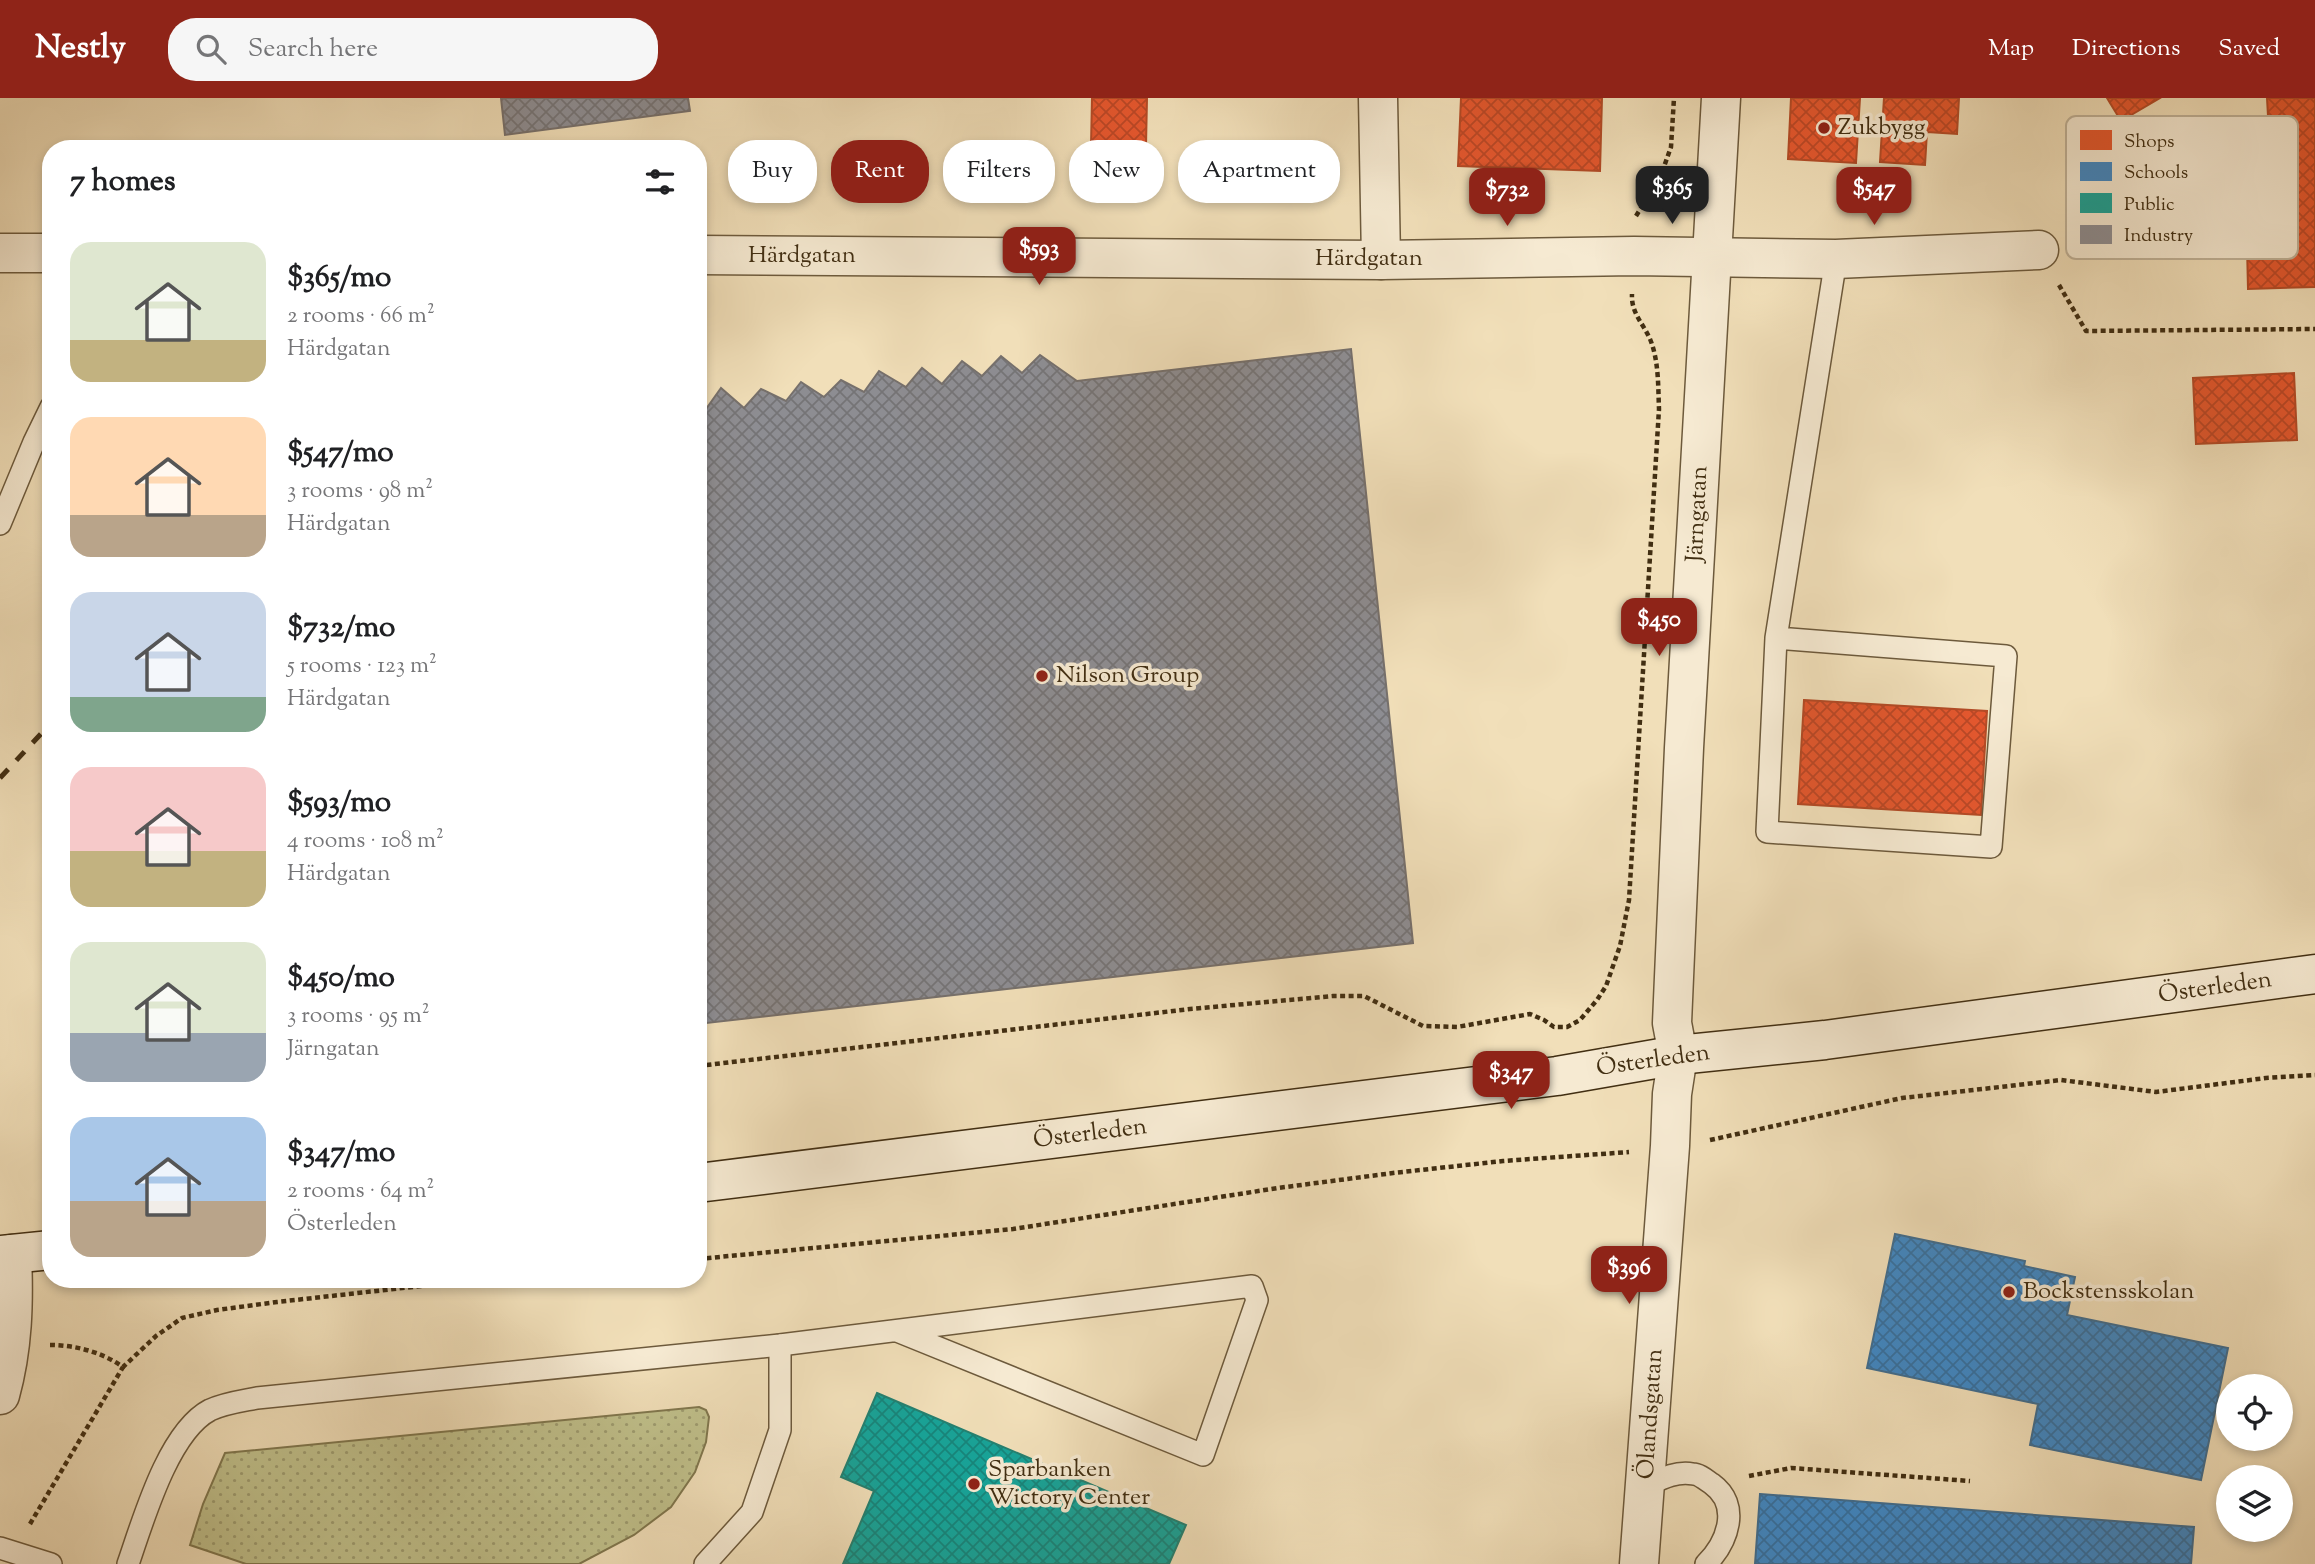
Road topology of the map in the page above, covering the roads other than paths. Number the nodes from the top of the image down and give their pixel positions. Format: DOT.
graph roads {
  1 [pos="1378,98"];
  2 [pos="1721,98"];
  3 [pos="2039,250"];
  4 [pos="0,253"];
  5 [pos="42,253"];
  6 [pos="707,255"];
  7 [pos="1711,256"];
  8 [pos="1836,259"];
  9 [pos="1381,260"];
  10 [pos="42,426"];
  11 [pos="0,524"];
  12 [pos="1776,638"];
  13 [pos="2315,974"];
  14 [pos="1678,1055"];
  15 [pos="707,1182"];
  16 [pos="42,1251"];
  17 [pos="6,1255"];
  18 [pos="897,1331"];
  19 [pos="780,1345"];
  20 [pos="0,1395"];
  21 [pos="1646,1486"];
  22 [pos="6,1550"];
  23 [pos="1646,1558"];
  24 [pos="51,1564"];
  25 [pos="128,1564"];
  26 [pos="705,1564"];
  27 [pos="1706,1564"];
  1 -- 9 [label="street"];
  2 -- 7 [label="street, Järngatan"];
  3 -- 8 [label="street, Härdgatan"];
  4 -- 5 [label="street"];
  6 -- 9 [label="street, Härdgatan"];
  7 -- 8 [label="street, Härdgatan"];
  7 -- 9 [label="street, Härdgatan"];
  7 -- 14 [label="street, Järngatan"];
  8 -- 12 [label="lane"];
  10 -- 11 [label="lane"];
  12 -- 12 [label="lane"];
  13 -- 14 [label="street, Österleden"];
  14 -- 15 [label="street, Österleden"];
  14 -- 21 [label="street, Ölandsgatan"];
  16 -- 17 [label="street"];
  17 -- 20 [label="street"];
  18 -- 18 [label="lane"];
  18 -- 19 [label="lane"];
  19 -- 25 [label="lane"];
  19 -- 26 [label="lane"];
  21 -- 23 [label="street, Ölandsgatan"];
  21 -- 27 [label="lane"];
  22 -- 24 [label="lane"];
}
